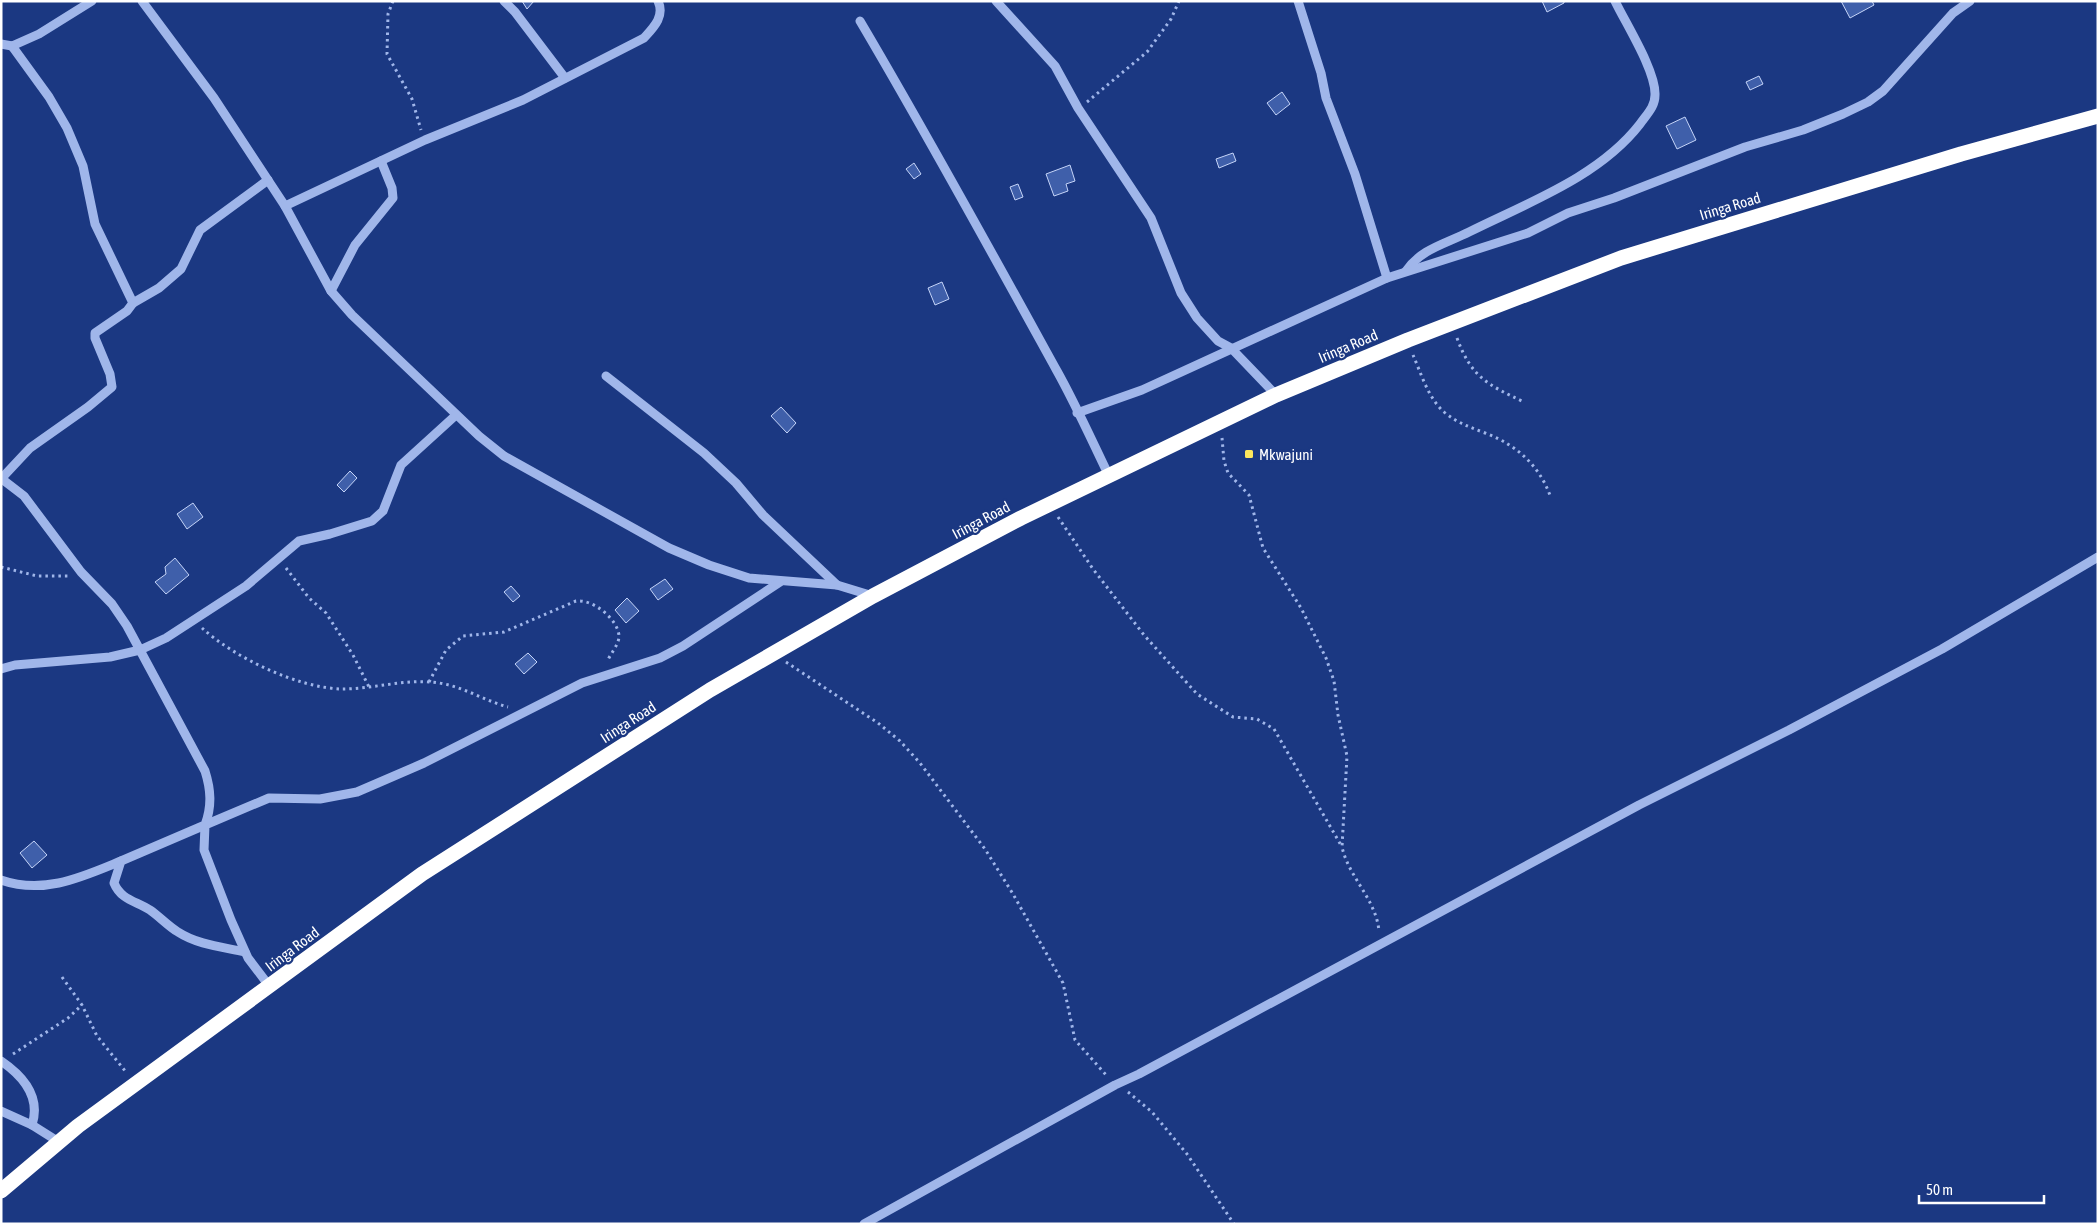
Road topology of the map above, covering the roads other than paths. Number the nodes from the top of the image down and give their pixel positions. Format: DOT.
graph roads {
  1 [pos="92,1"];
  2 [pos="142,1"];
  3 [pos="504,1"];
  4 [pos="658,1"];
  5 [pos="996,1"];
  6 [pos="1298,1"];
  7 [pos="1615,1"];
  8 [pos="1970,1"];
  9 [pos="860,21"];
  10 [pos="1,44"];
  11 [pos="12,46"];
  12 [pos="565,78"];
  13 [pos="2098,116"];
  14 [pos="380,161"];
  15 [pos="268,180"];
  16 [pos="285,206"];
  17 [pos="1405,271"];
  18 [pos="1386,278"];
  19 [pos="330,291"];
  20 [pos="133,303"];
  21 [pos="1231,348"];
  22 [pos="606,376"];
  23 [pos="1276,395"];
  24 [pos="1077,413"];
  25 [pos="456,415"];
  26 [pos="1110,476"];
  27 [pos="2,479"];
  28 [pos="2098,557"];
  29 [pos="780,582"];
  30 [pos="837,585"];
  31 [pos="873,596"];
  32 [pos="140,650"];
  33 [pos="1,669"];
  34 [pos="205,825"];
  35 [pos="121,861"];
  36 [pos="1,880"];
  37 [pos="245,952"];
  38 [pos="270,987"];
  39 [pos="1,1061"];
  40 [pos="1,1111"];
  41 [pos="32,1125"];
  42 [pos="58,1142"];
  43 [pos="1,1191"];
  44 [pos="864,1224"];
  1 -- 11 [label="street"];
  2 -- 15 [label="street"];
  3 -- 12 [label="street"];
  4 -- 12 [label="street"];
  5 -- 21 [label="street"];
  6 -- 18 [label="street"];
  7 -- 17 [label="street"];
  8 -- 17 [label="street"];
  9 -- 24 [label="street"];
  10 -- 11 [label="street"];
  11 -- 20 [label="street"];
  12 -- 14 [label="street"];
  13 -- 23 [label="highway, Iringa Road"];
  14 -- 16 [label="street"];
  14 -- 19 [label="street"];
  15 -- 16 [label="street"];
  15 -- 20 [label="street"];
  16 -- 19 [label="street"];
  17 -- 18 [label="street"];
  18 -- 21 [label="street"];
  19 -- 25 [label="street"];
  20 -- 27 [label="street"];
  21 -- 23 [label="street"];
  21 -- 24 [label="street"];
  22 -- 30 [label="street"];
  23 -- 26 [label="highway, Iringa Road"];
  24 -- 26 [label="street"];
  25 -- 29 [label="street"];
  25 -- 32 [label="street"];
  26 -- 31 [label="highway, Iringa Road"];
  27 -- 32 [label="street"];
  28 -- 44 [label="street"];
  29 -- 30 [label="street"];
  29 -- 34 [label="street"];
  30 -- 31 [label="street"];
  31 -- 38 [label="highway, Iringa Road"];
  32 -- 33 [label="street"];
  32 -- 34 [label="street"];
  34 -- 35 [label="street"];
  34 -- 37 [label="street"];
  35 -- 36 [label="street"];
  35 -- 37 [label="street"];
  37 -- 38 [label="street"];
  38 -- 42 [label="highway, Iringa Road"];
  39 -- 41 [label="street"];
  40 -- 41 [label="street"];
  41 -- 42 [label="street"];
  42 -- 43 [label="highway, Iringa Road"];
}
